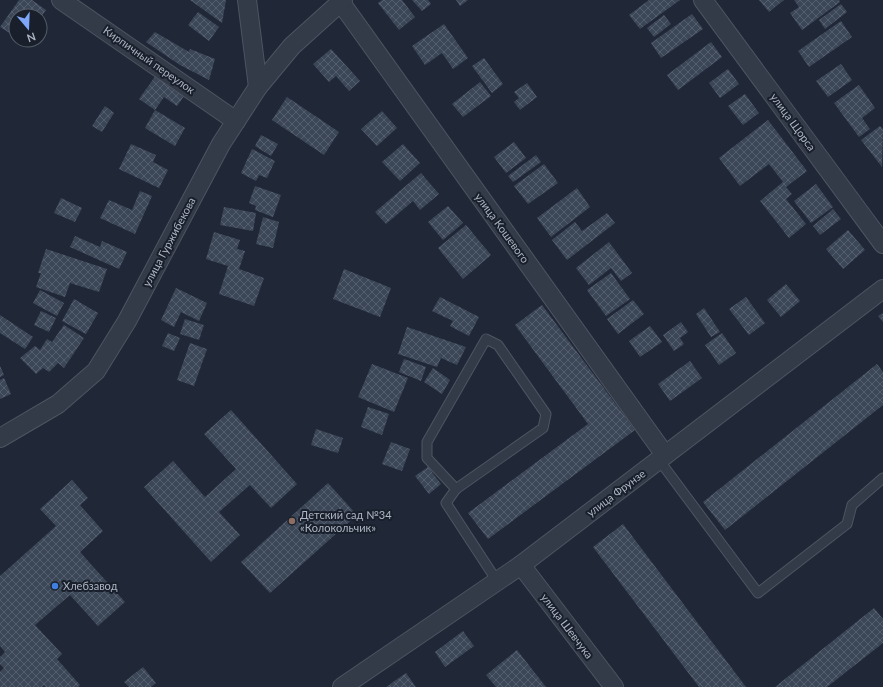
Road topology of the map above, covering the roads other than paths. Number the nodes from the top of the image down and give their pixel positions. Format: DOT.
graph roads {
  1 [pos="61,0"];
  2 [pos="248,0"];
  3 [pos="703,0"];
  4 [pos="341,1"];
  5 [pos="258,86"];
  6 [pos="236,121"];
  7 [pos="883,244"];
  8 [pos="883,289"];
  9 [pos="0,438"];
  10 [pos="662,458"];
  11 [pos="883,478"];
  12 [pos="456,489"];
  13 [pos="521,565"];
  14 [pos="497,581"];
  15 [pos="342,687"];
  16 [pos="614,687"];
  1 -- 6 [label="street, Кирпичный переулок"];
  2 -- 5 [label="street"];
  3 -- 7 [label="street, улица Щорса"];
  4 -- 5 [label="street, улица Гуржибекова"];
  4 -- 10 [label="street, улица Кошевого"];
  5 -- 6 [label="street, улица Гуржибекова"];
  6 -- 9 [label="street, улица Гуржибекова"];
  8 -- 10 [label="street, улица Фрунзе"];
  10 -- 11 [label="lane"];
  10 -- 13 [label="street, улица Фрунзе"];
  12 -- 12 [label="lane"];
  12 -- 14 [label="lane"];
  13 -- 14 [label="street, улица Фрунзе"];
  13 -- 16 [label="street, улица Шевчука"];
  14 -- 15 [label="street, улица Фрунзе"];
}
